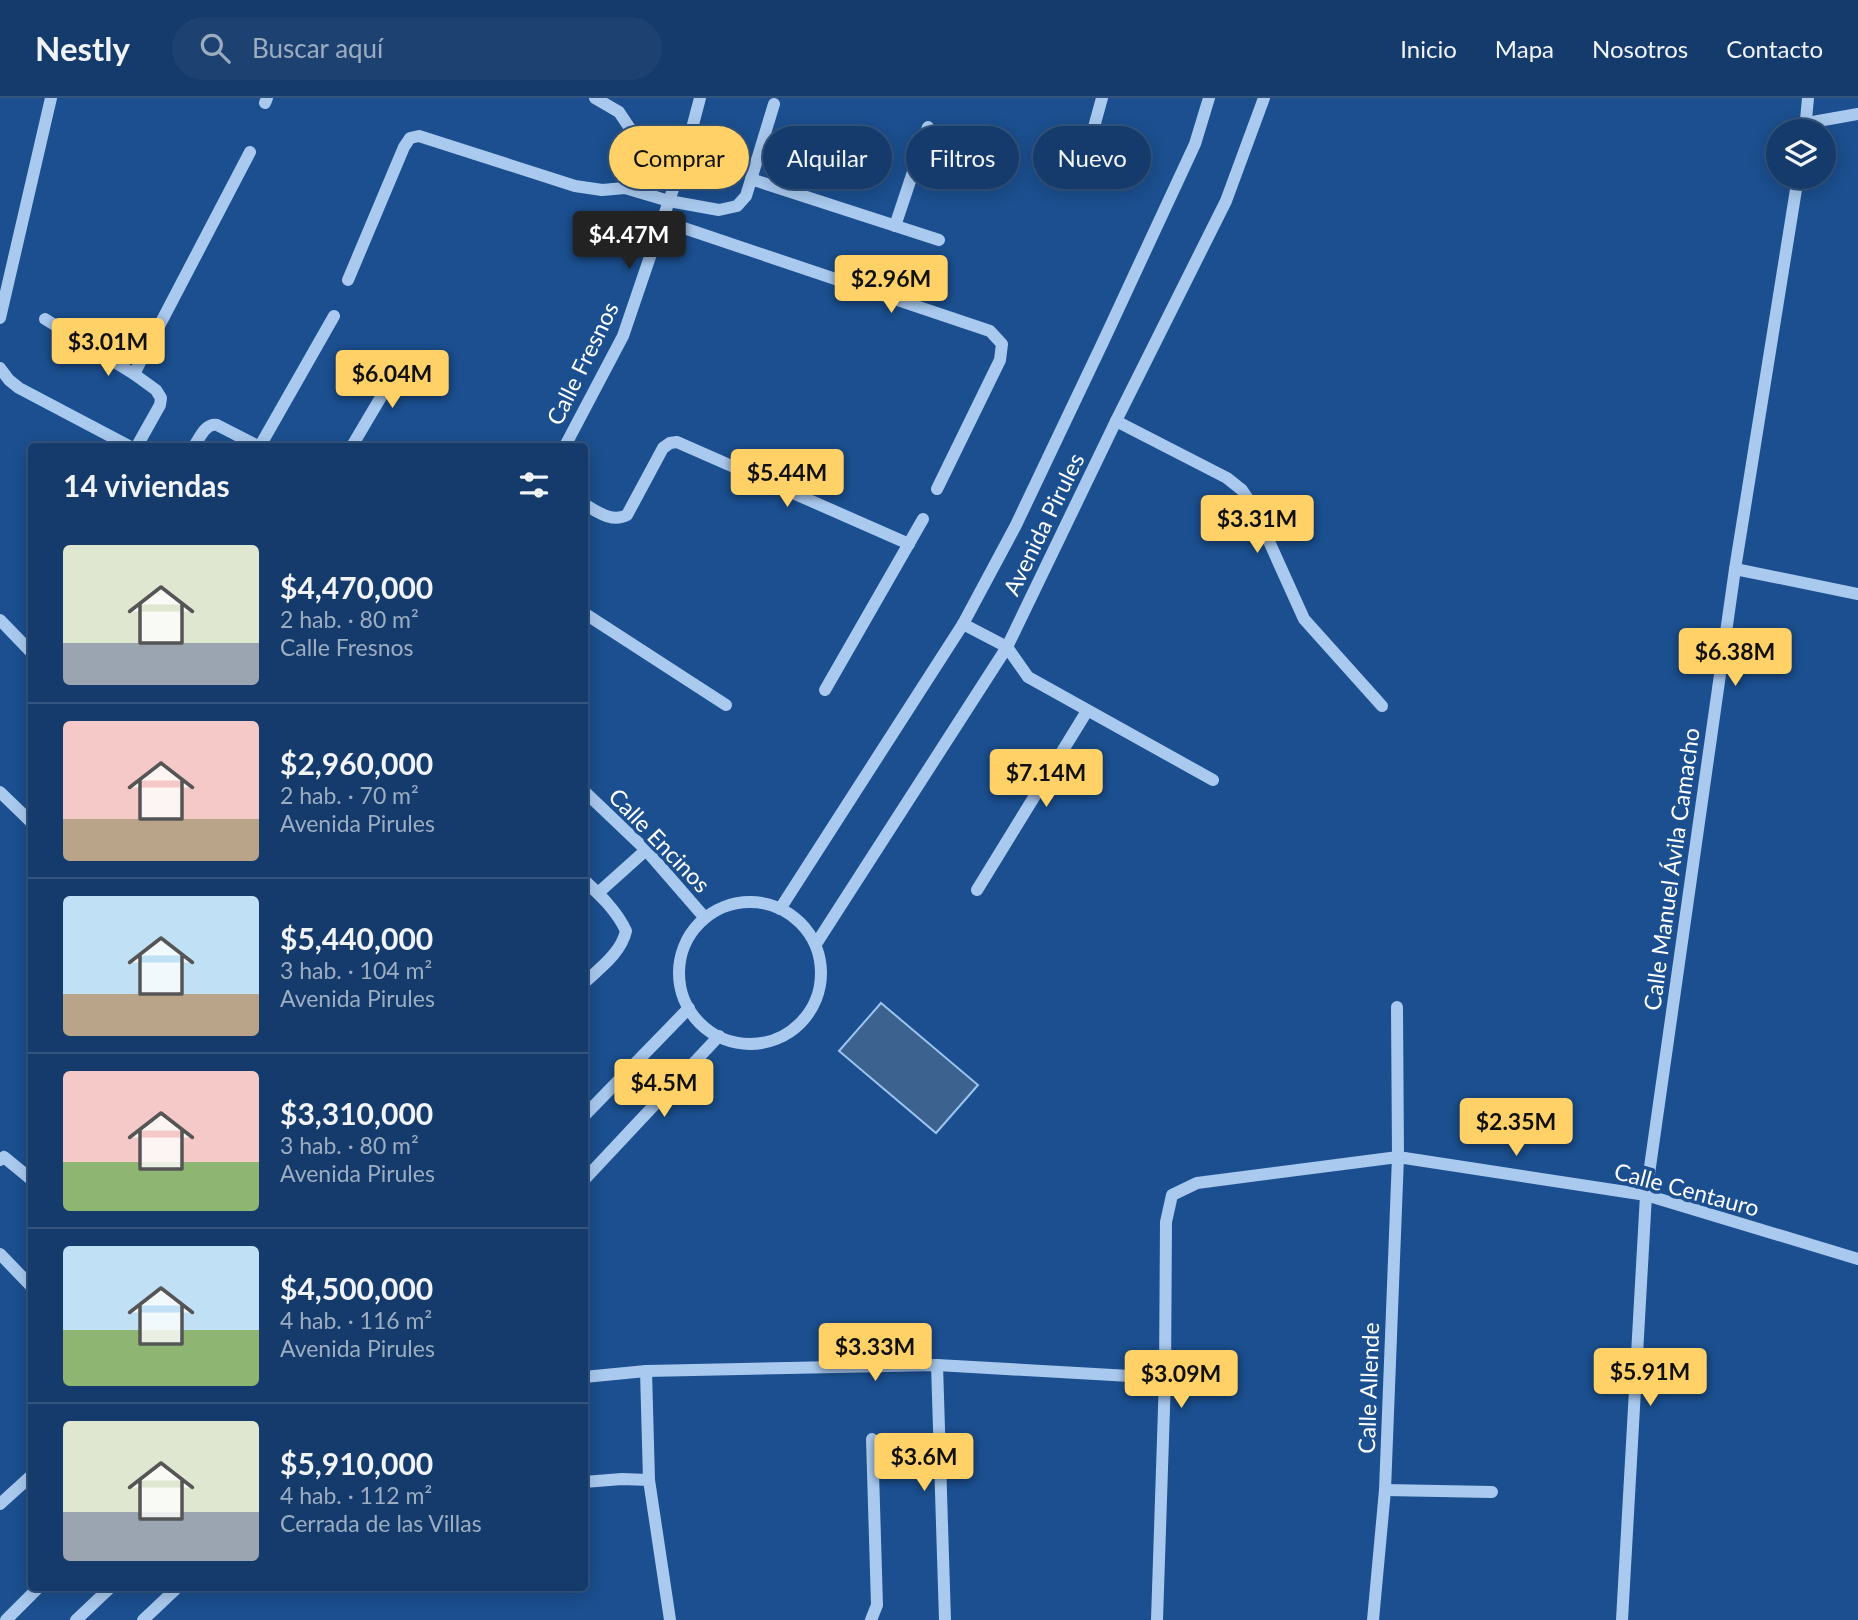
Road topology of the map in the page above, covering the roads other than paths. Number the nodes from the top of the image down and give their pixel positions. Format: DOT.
graph roads {
  1 [pos="51,98"];
  2 [pos="595,98"];
  3 [pos="700,98"];
  4 [pos="1102,98"];
  5 [pos="1209,98"];
  6 [pos="1264,98"];
  7 [pos="1808,98"];
  8 [pos="774,104"];
  9 [pos="1858,114"];
  10 [pos="1807,119"];
  11 [pos="1836,120"];
  12 [pos="628,126"];
  13 [pos="693,126"];
  14 [pos="1094,126"];
  15 [pos="250,152"];
  16 [pos="751,179"];
  17 [pos="674,189"];
  18 [pos="907,189"];
  19 [pos="1796,189"];
  20 [pos="670,201"];
  21 [pos="663,221"];
  22 [pos="895,226"];
  23 [pos="939,240"];
  24 [pos="348,280"];
  25 [pos="1,314"];
  26 [pos="334,316"];
  27 [pos="45,319"];
  28 [pos="404,358"];
  29 [pos="0,368"];
  30 [pos="134,374"];
  31 [pos="1116,421"];
  32 [pos="123,443"];
  33 [pos="139,443"];
  34 [pos="196,443"];
  35 [pos="253,443"];
  36 [pos="261,443"];
  37 [pos="354,443"];
  38 [pos="567,443"];
  39 [pos="937,489"];
  40 [pos="588,507"];
  41 [pos="923,519"];
  42 [pos="909,544"];
  43 [pos="1735,569"];
  44 [pos="1858,594"];
  45 [pos="588,616"];
  46 [pos="0,620"];
  47 [pos="963,624"];
  48 [pos="1007,647"];
  49 [pos="28,649"];
  50 [pos="825,690"];
  51 [pos="726,705"];
  52 [pos="1382,706"];
  53 [pos="1087,711"];
  54 [pos="1213,780"];
  55 [pos="0,792"];
  56 [pos="588,795"];
  57 [pos="28,819"];
  58 [pos="646,850"];
  59 [pos="588,884"];
  60 [pos="977,890"];
  61 [pos="598,893"];
  62 [pos="780,909"];
  63 [pos="705,918"];
  64 [pos="816,944"];
  65 [pos="588,979"];
  66 [pos="1397,1007"];
  67 [pos="689,1008"];
  68 [pos="719,1036"];
  69 [pos="588,1112"];
  70 [pos="1398,1157"];
  71 [pos="0,1160"];
  72 [pos="28,1173"];
  73 [pos="588,1176"];
  74 [pos="1646,1195"];
  75 [pos="0,1254"];
  76 [pos="1858,1259"];
  77 [pos="28,1283"];
  78 [pos="937,1365"];
  79 [pos="646,1371"];
  80 [pos="588,1377"];
  81 [pos="1165,1378"];
  82 [pos="872,1439"];
  83 [pos="28,1479"];
  84 [pos="649,1480"];
  85 [pos="588,1482"];
  86 [pos="1385,1490"];
  87 [pos="1492,1492"];
  88 [pos="0,1504"];
  89 [pos="35,1591"];
  90 [pos="107,1591"];
  91 [pos="174,1591"];
  92 [pos="6,1620"];
  93 [pos="76,1620"];
  94 [pos="143,1620"];
  95 [pos="670,1620"];
  96 [pos="871,1620"];
  97 [pos="945,1620"];
  98 [pos="1157,1620"];
  99 [pos="1373,1620"];
  100 [pos="1622,1620"];
  1 -- 25 [label="street"];
  2 -- 12 [label="street"];
  3 -- 13 [label="street, Calle Fresnos"];
  4 -- 14 [label="street"];
  5 -- 47 [label="street, Avenida Pirules"];
  6 -- 31 [label="street, Avenida Pirules"];
  7 -- 10 [label="street"];
  8 -- 16 [label="street"];
  9 -- 11 [label="street"];
  15 -- 30 [label="street"];
  16 -- 20 [label="street"];
  16 -- 22 [label="street"];
  17 -- 20 [label="street, Calle Fresnos"];
  18 -- 22 [label="street"];
  19 -- 43 [label="street, Calle Manuel Ávila Camacho"];
  20 -- 21 [label="street, Calle Fresnos"];
  20 -- 24 [label="street"];
  21 -- 38 [label="street, Calle Fresnos"];
  21 -- 39 [label="street"];
  22 -- 23 [label="street"];
  26 -- 36 [label="street"];
  27 -- 30 [label="street"];
  28 -- 37 [label="street"];
  29 -- 32 [label="street"];
  30 -- 33 [label="street"];
  31 -- 48 [label="street, Avenida Pirules"];
  31 -- 52 [label="street"];
  34 -- 35 [label="street"];
  40 -- 42 [label="street"];
  41 -- 42 [label="street"];
  42 -- 50 [label="street"];
  43 -- 44 [label="street"];
  43 -- 74 [label="street, Calle Manuel Ávila Camacho"];
  45 -- 51 [label="street"];
  46 -- 49 [label="street"];
  47 -- 48 [label="street"];
  47 -- 62 [label="street, Avenida Pirules"];
  48 -- 53 [label="street"];
  48 -- 64 [label="street, Avenida Pirules"];
  53 -- 54 [label="street"];
  53 -- 60 [label="street"];
  55 -- 57 [label="street"];
  56 -- 58 [label="street, Calle Encinos"];
  58 -- 61 [label="street"];
  58 -- 63 [label="street, Calle Encinos"];
  59 -- 61 [label="street"];
  61 -- 65 [label="street"];
  62 -- 63 [label="street"];
  62 -- 64 [label="street"];
  63 -- 67 [label="street"];
  64 -- 68 [label="street"];
  66 -- 70 [label="street, Calle Allende"];
  67 -- 68 [label="street"];
  67 -- 69 [label="street"];
  68 -- 73 [label="street"];
  70 -- 74 [label="street, Calle Centauro"];
  70 -- 81 [label="street, Calle Centauro"];
  70 -- 86 [label="street, Calle Allende"];
  71 -- 72 [label="street"];
  74 -- 76 [label="street, Calle Centauro"];
  74 -- 100 [label="street, Calle Manuel Ávila Camacho"];
  75 -- 77 [label="street"];
  78 -- 79 [label="street"];
  78 -- 81 [label="street"];
  78 -- 97 [label="street"];
  79 -- 80 [label="street"];
  79 -- 84 [label="street"];
  81 -- 98 [label="street"];
  82 -- 96 [label="street"];
  83 -- 88 [label="street"];
  84 -- 85 [label="street"];
  84 -- 95 [label="street"];
  86 -- 87 [label="street"];
  86 -- 99 [label="street, Calle Allende"];
  89 -- 92 [label="street"];
  90 -- 93 [label="street"];
  91 -- 94 [label="street"];
}
